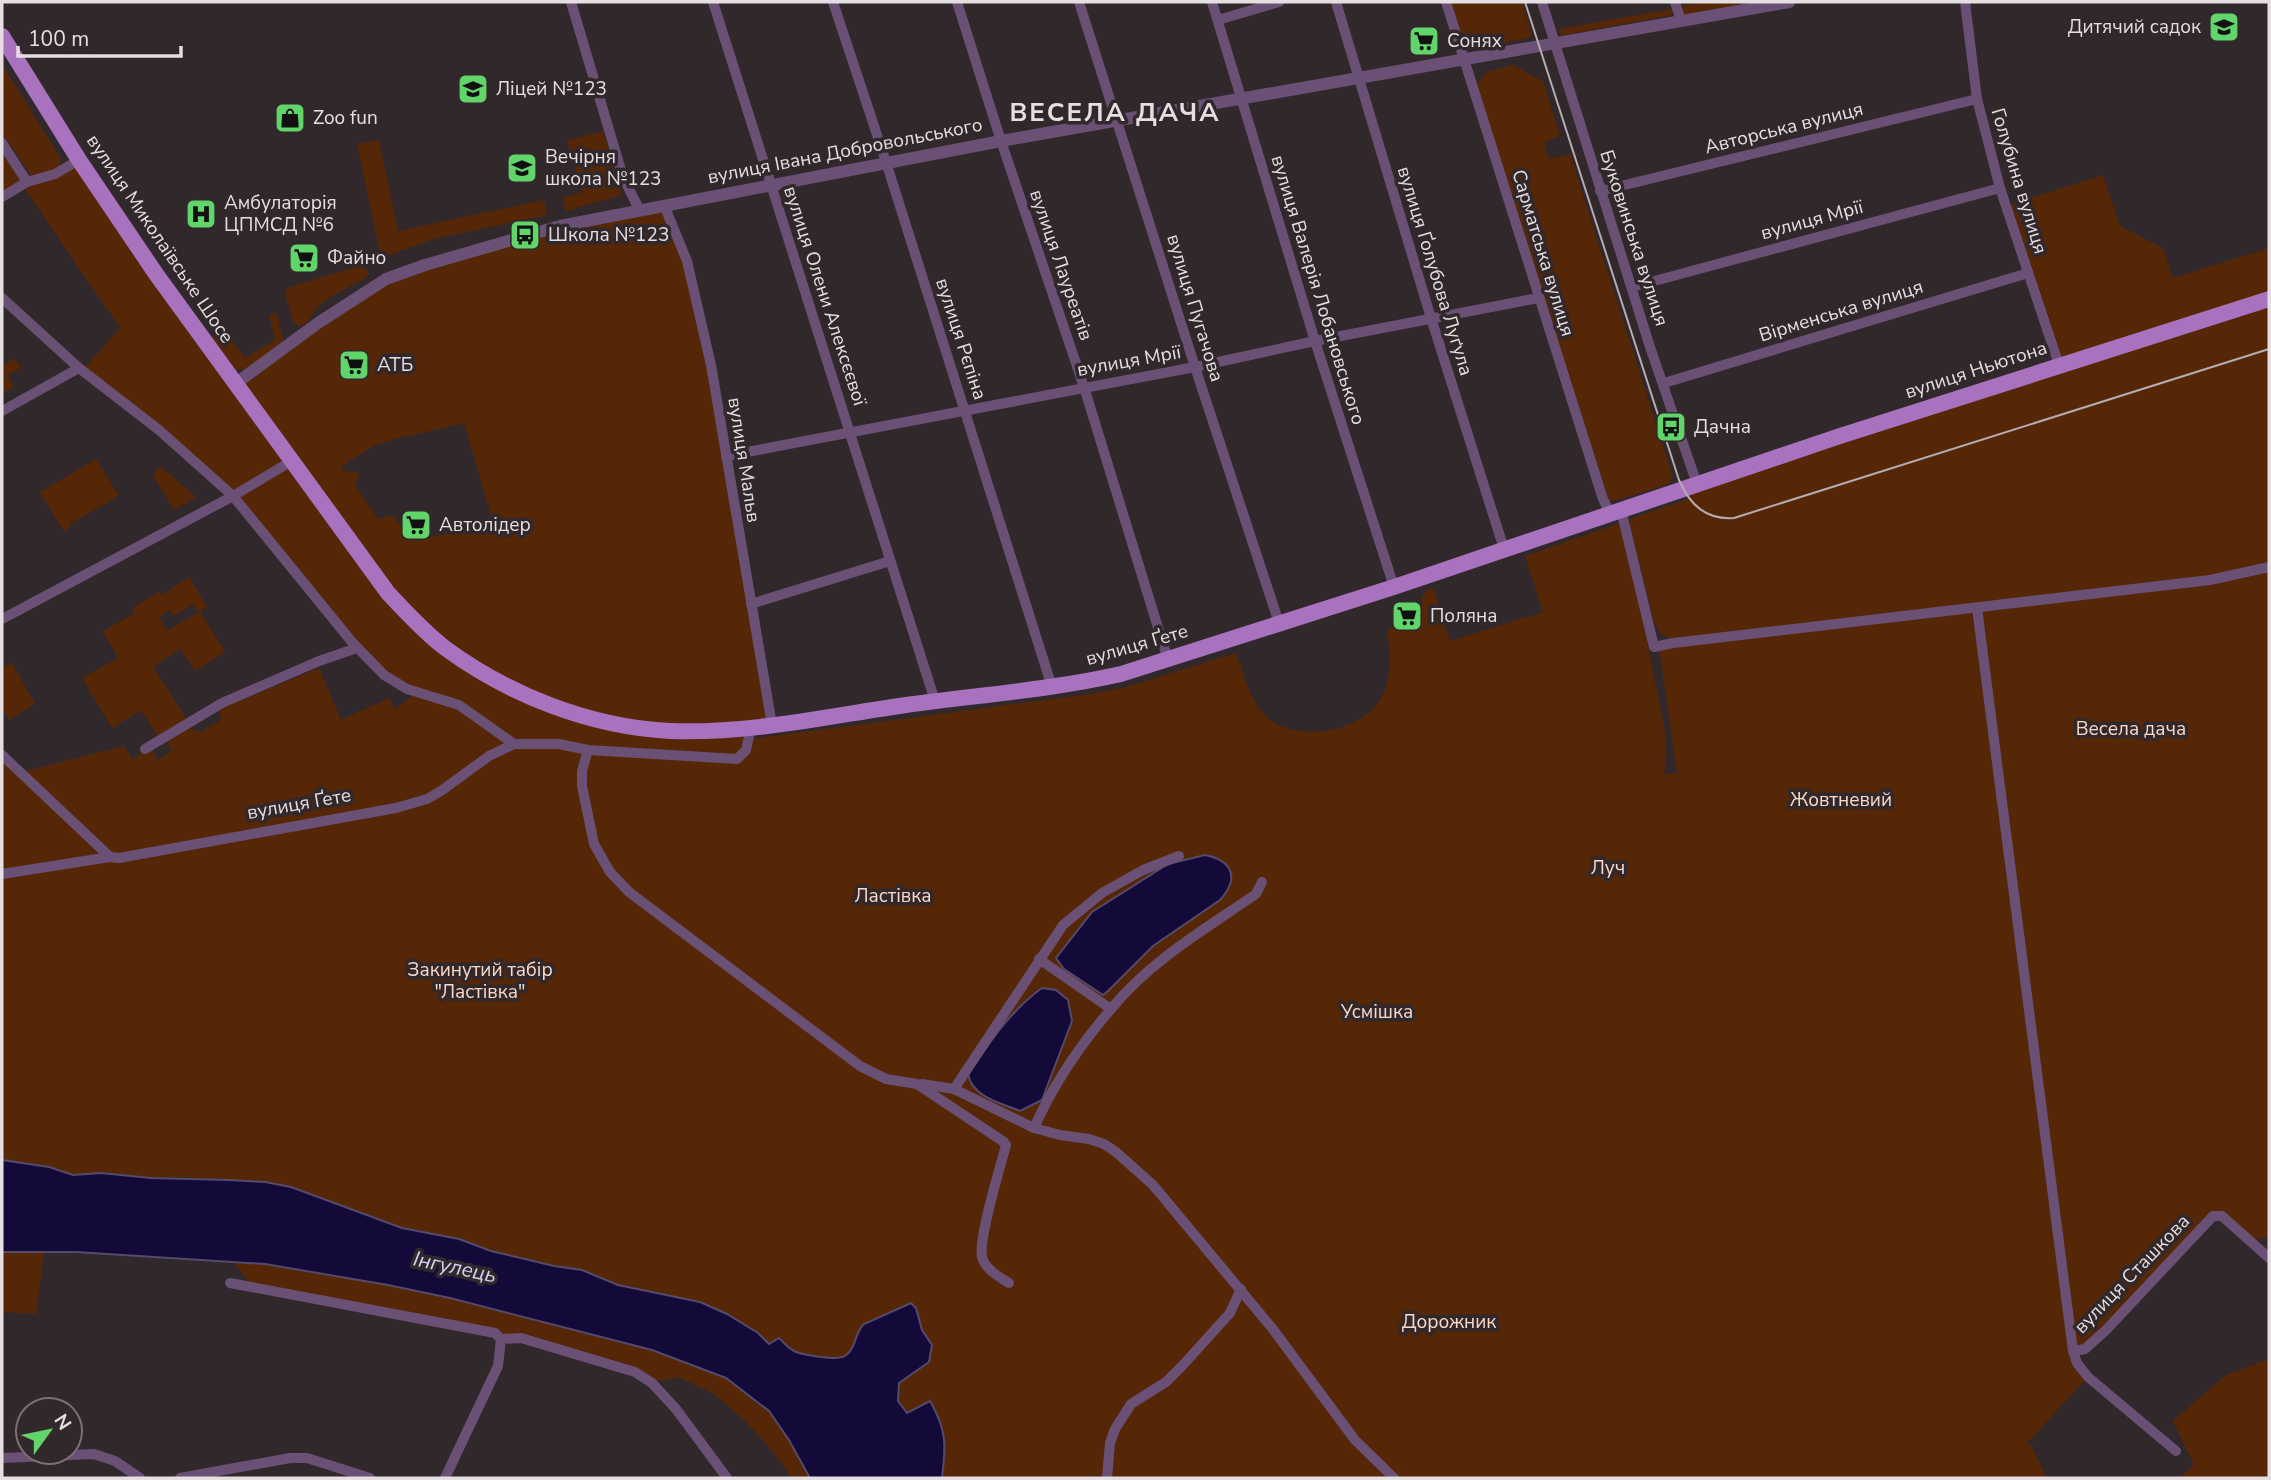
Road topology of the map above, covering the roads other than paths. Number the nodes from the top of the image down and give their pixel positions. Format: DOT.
graph roads {
  1 [pos="571,2"];
  2 [pos="713,2"];
  3 [pos="834,2"];
  4 [pos="957,2"];
  5 [pos="1079,2"];
  6 [pos="1212,2"];
  7 [pos="1279,2"];
  8 [pos="1336,2"];
  9 [pos="1446,2"];
  10 [pos="1542,2"];
  11 [pos="1675,2"];
  12 [pos="1789,2"];
  13 [pos="1965,2"];
  14 [pos="1218,20"];
  15 [pos="1681,21"];
  16 [pos="2,36"];
  17 [pos="1554,43"];
  18 [pos="1464,59"];
  19 [pos="1359,79"];
  20 [pos="1977,99"];
  21 [pos="1242,100"];
  22 [pos="1118,120"];
  23 [pos="1001,141"];
  24 [pos="2,143"];
  25 [pos="79,160"];
  26 [pos="886,162"];
  27 [pos="27,183"];
  28 [pos="771,184"];
  29 [pos="2000,188"];
  30 [pos="1600,191"];
  31 [pos="2,197"];
  32 [pos="664,205"];
  33 [pos="639,209"];
  34 [pos="2028,273"];
  35 [pos="1632,287"];
  36 [pos="2,298"];
  37 [pos="1538,298"];
  38 [pos="2269,299"];
  39 [pos="1431,318"];
  40 [pos="1315,341"];
  41 [pos="2059,365"];
  42 [pos="1195,367"];
  43 [pos="79,368"];
  44 [pos="1664,383"];
  45 [pos="235,384"];
  46 [pos="1084,387"];
  47 [pos="965,410"];
  48 [pos="2,411"];
  49 [pos="850,431"];
  50 [pos="726,456"];
  51 [pos="290,462"];
  52 [pos="1697,484"];
  53 [pos="233,496"];
  54 [pos="1615,512"];
  55 [pos="1504,549"];
  56 [pos="890,561"];
  57 [pos="2269,567"];
  58 [pos="1394,587"];
  59 [pos="751,604"];
  60 [pos="1977,608"];
  61 [pos="2,619"];
  62 [pos="1279,623"];
  63 [pos="357,648"];
  64 [pos="1168,660"];
  65 [pos="1052,687"];
  66 [pos="936,701"];
  67 [pos="772,725"];
  68 [pos="751,727"];
  69 [pos="514,744"];
  70 [pos="145,749"];
  71 [pos="588,750"];
  72 [pos="2,755"];
  73 [pos="1179,856"];
  74 [pos="110,857"];
  75 [pos="2,873"];
  76 [pos="1262,882"];
  77 [pos="1039,959"];
  78 [pos="1111,1009"];
  79 [pos="917,1084"];
  80 [pos="954,1089"];
  81 [pos="1034,1128"];
  82 [pos="2269,1258"];
  83 [pos="230,1283"];
  84 [pos="1009,1283"];
  85 [pos="1241,1289"];
  86 [pos="501,1339"];
  87 [pos="2073,1351"];
  88 [pos="2176,1451"];
  89 [pos="2,1458"];
  90 [pos="140,1478"];
  91 [pos="180,1478"];
  92 [pos="370,1478"];
  93 [pos="446,1478"];
  94 [pos="727,1478"];
  95 [pos="1107,1478"];
  96 [pos="1394,1478"];
  1 -- 33 [label="street"];
  2 -- 28 [label="street, вулиця Олени Алексєєвої"];
  3 -- 26 [label="street, вулиця Рєпіна"];
  4 -- 23 [label="street, вулиця Лауреатів"];
  5 -- 22 [label="street, вулиця Пугачова"];
  6 -- 14 [label="street, вулиця Валерія Лобановського"];
  7 -- 14 [label="street"];
  8 -- 19 [label="street, вулиця Ґолубова Луґула"];
  9 -- 18 [label="street, Сарматська вулиця"];
  10 -- 17 [label="street, Буковинська вулиця"];
  11 -- 15 [label="street"];
  12 -- 15 [label="street, вулиця Івана Добровольського"];
  13 -- 20 [label="street, Голубина вулиця"];
  14 -- 21 [label="street, вулиця Валерія Лобановського"];
  15 -- 17 [label="street, вулиця Івана Добровольського"];
  16 -- 25 [label="main road, вулиця Миколаївське Шосе"];
  17 -- 18 [label="street, вулиця Івана Добровольського"];
  17 -- 30 [label="street, Буковинська вулиця"];
  18 -- 19 [label="street, вулиця Івана Добровольського"];
  18 -- 37 [label="street, Сарматська вулиця"];
  19 -- 21 [label="street, вулиця Івана Добровольського"];
  19 -- 39 [label="street, вулиця Ґолубова Луґула"];
  20 -- 29 [label="street, Голубина вулиця"];
  20 -- 30 [label="street, Авторська вулиця"];
  21 -- 22 [label="street, вулиця Івана Добровольського"];
  21 -- 40 [label="street, вулиця Валерія Лобановського"];
  22 -- 23 [label="street, вулиця Івана Добровольського"];
  22 -- 42 [label="street, вулиця Пугачова"];
  23 -- 26 [label="street, вулиця Івана Добровольського"];
  23 -- 46 [label="street, вулиця Лауреатів"];
  24 -- 27 [label="street"];
  25 -- 27 [label="street"];
  25 -- 45 [label="main road, вулиця Миколаївське Шосе"];
  26 -- 28 [label="street, вулиця Івана Добровольського"];
  26 -- 47 [label="street, вулиця Рєпіна"];
  27 -- 31 [label="street"];
  28 -- 32 [label="street, вулиця Івана Добровольського"];
  28 -- 49 [label="street, вулиця Олени Алексєєвої"];
  29 -- 34 [label="street, Голубина вулиця"];
  29 -- 35 [label="street, вулиця Мрії"];
  30 -- 35 [label="street, Буковинська вулиця"];
  32 -- 33 [label="street, вулиця Івана Добровольського"];
  32 -- 50 [label="street, вулиця Мальв"];
  33 -- 45 [label="street, вулиця Івана Добровольського"];
  34 -- 41 [label="street, Голубина вулиця"];
  34 -- 44 [label="street, Вірменська вулиця"];
  35 -- 44 [label="street, Буковинська вулиця"];
  36 -- 43 [label="street"];
  37 -- 39 [label="street, вулиця Мрії"];
  37 -- 54 [label="street, Сарматська вулиця"];
  38 -- 41 [label="main road, вулиця Ньютона"];
  39 -- 40 [label="street, вулиця Мрії"];
  39 -- 55 [label="street, вулиця Ґолубова Луґула"];
  40 -- 42 [label="street, вулиця Мрії"];
  40 -- 58 [label="street, вулиця Валерія Лобановського"];
  41 -- 52 [label="main road, вулиця Ньютона"];
  42 -- 46 [label="street, вулиця Мрії"];
  42 -- 62 [label="street, вулиця Пугачова"];
  43 -- 48 [label="street"];
  43 -- 53 [label="street"];
  44 -- 52 [label="street, Буковинська вулиця"];
  45 -- 51 [label="main road, вулиця Миколаївське Шосе"];
  46 -- 47 [label="street, вулиця Мрії"];
  46 -- 64 [label="street, вулиця Лауреатів"];
  47 -- 49 [label="street, вулиця Мрії"];
  47 -- 65 [label="street, вулиця Рєпіна"];
  49 -- 50 [label="street, вулиця Мрії"];
  49 -- 56 [label="street, вулиця Олени Алексєєвої"];
  50 -- 59 [label="street, вулиця Мальв"];
  51 -- 53 [label="street"];
  51 -- 68 [label="main road, вулиця Миколаївське Шосе"];
  52 -- 54 [label="main road, вулиця Ґете"];
  53 -- 61 [label="street"];
  53 -- 63 [label="street"];
  54 -- 55 [label="main road, вулиця Ґете"];
  54 -- 60 [label="street, Сарматська вулиця"];
  55 -- 58 [label="main road, вулиця Ґете"];
  56 -- 59 [label="street"];
  56 -- 66 [label="street, вулиця Олени Алексєєвої"];
  57 -- 60 [label="street"];
  58 -- 62 [label="main road, вулиця Ґете"];
  59 -- 67 [label="street, вулиця Мальв"];
  60 -- 87 [label="street, вулиця Сташкова"];
  62 -- 64 [label="main road, вулиця Ґете"];
  63 -- 69 [label="street"];
  63 -- 70 [label="street"];
  64 -- 65 [label="main road, вулиця Ґете"];
  65 -- 66 [label="main road, вулиця Ґете"];
  66 -- 67 [label="main road, вулиця Ґете"];
  67 -- 68 [label="main road, вулиця Ґете"];
  68 -- 71 [label="street, вулиця Ґете"];
  69 -- 71 [label="street, вулиця Ґете"];
  69 -- 74 [label="street, вулиця Ґете"];
  71 -- 79 [label="street"];
  72 -- 74 [label="street"];
  73 -- 77 [label="street"];
  74 -- 75 [label="street, вулиця Ґете"];
  76 -- 78 [label="street"];
  77 -- 78 [label="street"];
  77 -- 80 [label="street"];
  78 -- 81 [label="street"];
  79 -- 80 [label="street"];
  79 -- 84 [label="street"];
  80 -- 81 [label="street"];
  81 -- 85 [label="street"];
  82 -- 87 [label="street, вулиця Сташкова"];
  83 -- 86 [label="street"];
  85 -- 95 [label="street"];
  85 -- 96 [label="street"];
  86 -- 93 [label="street"];
  86 -- 94 [label="street"];
  87 -- 88 [label="street, вулиця Сташкова"];
  89 -- 90 [label="street"];
  91 -- 92 [label="street"];
}
